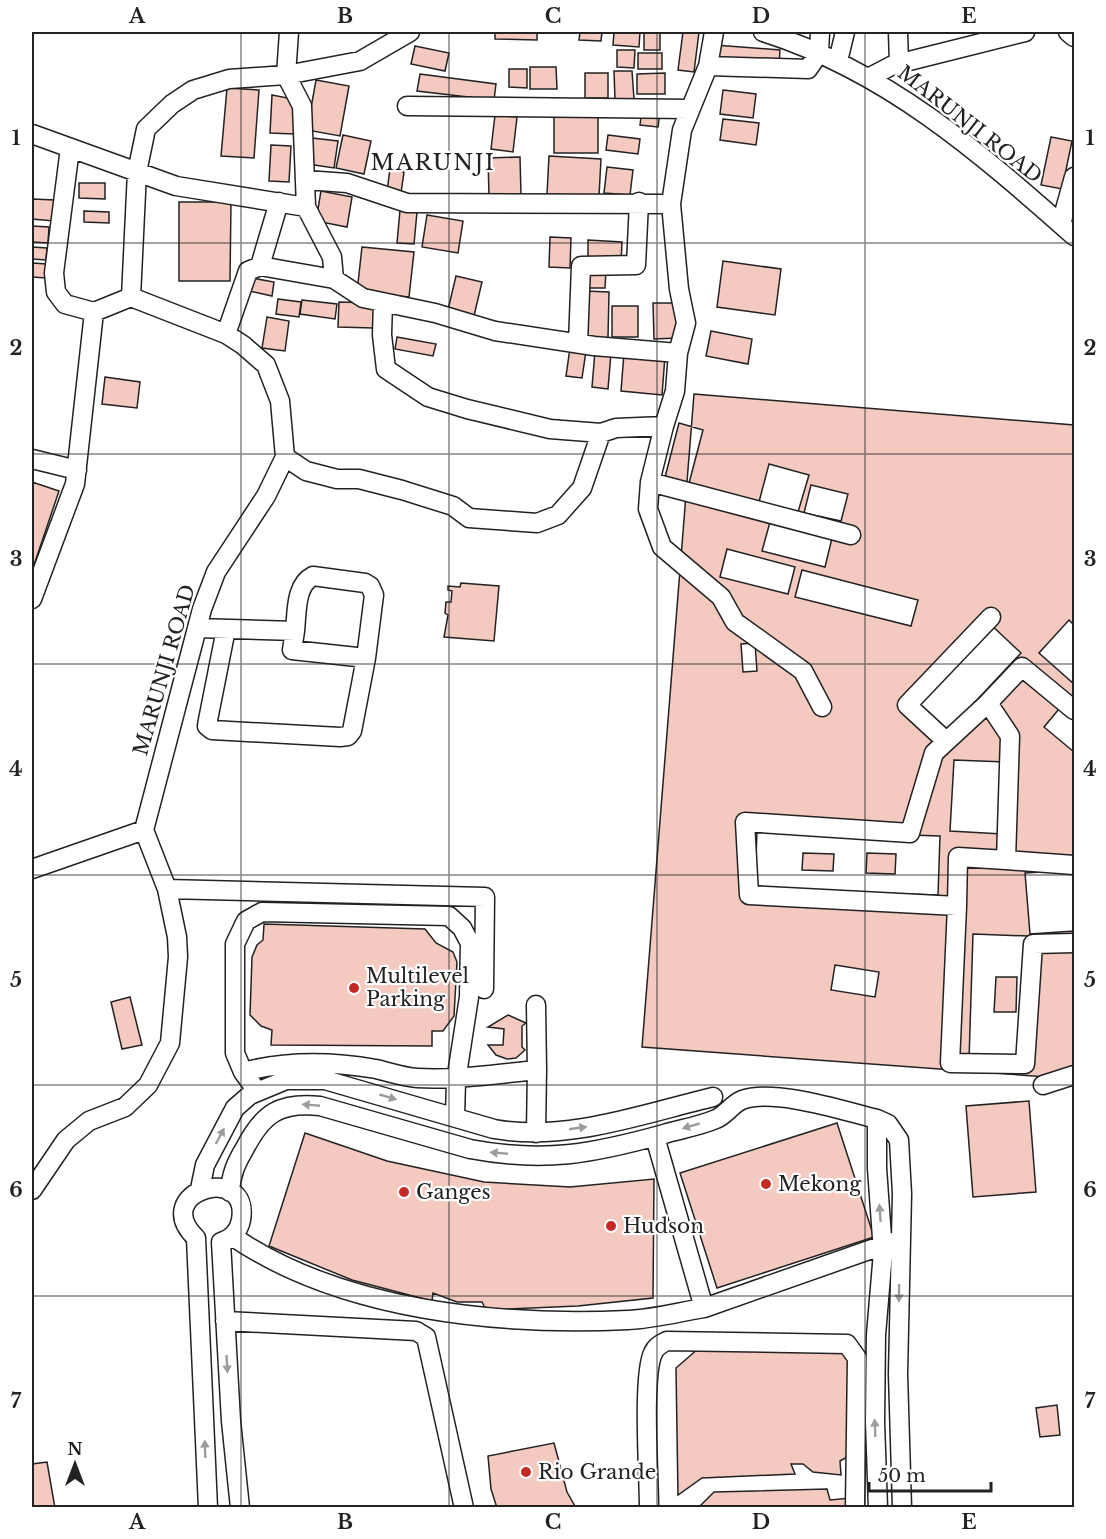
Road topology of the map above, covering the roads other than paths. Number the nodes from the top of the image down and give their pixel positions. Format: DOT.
graph roads {
  1 [pos="289,32"];
  2 [pos="410,32"];
  3 [pos="714,32"];
  4 [pos="764,32"];
  5 [pos="820,32"];
  6 [pos="845,32"];
  7 [pos="898,32"];
  8 [pos="1025,32"];
  9 [pos="1068,32"];
  10 [pos="971,38"];
  11 [pos="1074,38"];
  12 [pos="819,52"];
  13 [pos="838,61"];
  14 [pos="899,64"];
  15 [pos="708,66"];
  16 [pos="285,75"];
  17 [pos="870,77"];
  18 [pos="407,106"];
  19 [pos="689,108"];
  20 [pos="32,134"];
  21 [pos="70,148"];
  22 [pos="137,171"];
  23 [pos="1074,177"];
  24 [pos="306,180"];
  25 [pos="279,202"];
  26 [pos="639,202"];
  27 [pos="671,204"];
  28 [pos="306,207"];
  29 [pos="1068,230"];
  30 [pos="260,266"];
  31 [pos="334,279"];
  32 [pos="131,297"];
  33 [pos="383,302"];
  34 [pos="94,312"];
  35 [pos="226,334"];
  36 [pos="578,343"];
  37 [pos="678,353"];
  38 [pos="664,426"];
  39 [pos="601,433"];
  40 [pos="285,457"];
  41 [pos="32,459"];
  42 [pos="77,470"];
  43 [pos="650,482"];
  44 [pos="851,535"];
  45 [pos="32,599"];
  46 [pos="991,617"];
  47 [pos="197,628"];
  48 [pos="226,629"];
  49 [pos="295,631"];
  50 [pos="366,658"];
  51 [pos="988,704"];
  52 [pos="822,707"];
  53 [pos="1074,710"];
  54 [pos="946,741"];
  55 [pos="144,831"];
  56 [pos="1006,860"];
  57 [pos="1074,864"];
  58 [pos="32,869"];
  59 [pos="167,889"];
  60 [pos="957,906"];
  61 [pos="1074,943"];
  62 [pos="484,989"];
  63 [pos="536,1005"];
  64 [pos="537,1070"];
  65 [pos="243,1072"];
  66 [pos="1074,1075"];
  67 [pos="457,1077"];
  68 [pos="1043,1085"];
  69 [pos="257,1091"];
  70 [pos="713,1097"];
  71 [pos="455,1116"];
  72 [pos="536,1133"];
  73 [pos="655,1137"];
  74 [pos="200,1189"];
  75 [pos="32,1190"];
  76 [pos="230,1192"];
  77 [pos="226,1239"];
  78 [pos="891,1242"];
  79 [pos="704,1308"];
  80 [pos="225,1321"];
  81 [pos="208,1508"];
  82 [pos="240,1508"];
  83 [pos="464,1508"];
  84 [pos="649,1508"];
  85 [pos="855,1508"];
  86 [pos="878,1508"];
  87 [pos="902,1508"];
  1 -- 16 [label="street"];
  2 -- 16 [label="street"];
  3 -- 15 [label="street"];
  4 -- 12 [label="street, MARUNJI ROAD"];
  5 -- 12 [label="street"];
  6 -- 13 [label="street"];
  7 -- 14 [label="street"];
  8 -- 10 [label="street"];
  9 -- 11 [label="street"];
  10 -- 14 [label="street"];
  12 -- 13 [label="street, MARUNJI ROAD"];
  12 -- 15 [label="street"];
  13 -- 17 [label="street, MARUNJI ROAD"];
  14 -- 17 [label="street"];
  15 -- 19 [label="street"];
  16 -- 22 [label="street"];
  16 -- 24 [label="street"];
  17 -- 29 [label="street, MARUNJI ROAD"];
  18 -- 19 [label="street"];
  19 -- 27 [label="street"];
  20 -- 21 [label="street"];
  21 -- 22 [label="street"];
  21 -- 34 [label="street"];
  22 -- 25 [label="street"];
  22 -- 32 [label="street"];
  23 -- 29 [label="street"];
  24 -- 26 [label="street"];
  24 -- 28 [label="street"];
  25 -- 28 [label="street"];
  25 -- 30 [label="street"];
  26 -- 27 [label="street"];
  26 -- 36 [label="street"];
  27 -- 37 [label="street"];
  28 -- 31 [label="street"];
  30 -- 31 [label="street"];
  30 -- 35 [label="street"];
  31 -- 33 [label="street"];
  32 -- 34 [label="street"];
  32 -- 35 [label="street"];
  33 -- 36 [label="street"];
  33 -- 39 [label="street"];
  34 -- 42 [label="street"];
  35 -- 40 [label="street"];
  36 -- 37 [label="street"];
  37 -- 38 [label="street"];
  38 -- 39 [label="street"];
  38 -- 43 [label="street"];
  39 -- 40 [label="street"];
  40 -- 47 [label="street, MARUNJI ROAD"];
  41 -- 42 [label="street"];
  42 -- 45 [label="street"];
  43 -- 44 [label="street"];
  43 -- 52 [label="street"];
  46 -- 54 [label="street"];
  47 -- 48 [label="street"];
  47 -- 55 [label="street, MARUNJI ROAD"];
  48 -- 49 [label="street"];
  48 -- 50 [label="street"];
  49 -- 50 [label="street"];
  49 -- 50 [label="street"];
  51 -- 53 [label="street"];
  51 -- 54 [label="street"];
  51 -- 56 [label="street"];
  54 -- 60 [label="street"];
  55 -- 58 [label="street"];
  55 -- 59 [label="street"];
  56 -- 57 [label="street"];
  56 -- 60 [label="street"];
  59 -- 62 [label="street"];
  59 -- 75 [label="street"];
  60 -- 61 [label="street"];
  63 -- 64 [label="street"];
  64 -- 67 [label="street"];
  64 -- 72 [label="street"];
  65 -- 67 [label="street"];
  65 -- 67 [label="street"];
  65 -- 69 [label="street"];
  66 -- 68 [label="street"];
  67 -- 71 [label="street"];
  69 -- 71 [label="street, one-way"];
  74 -- 69 [label="street, one-way"];
  72 -- 70 [label="street, one-way"];
  71 -- 72 [label="street"];
  73 -- 76 [label="street, one-way"];
  78 -- 73 [label="street, one-way"];
  73 -- 79 [label="street"];
  74 -- 76 [label="street"];
  81 -- 74 [label="street, one-way"];
  76 -- 77 [label="street"];
  77 -- 79 [label="street"];
  77 -- 80 [label="street"];
  78 -- 79 [label="street"];
  86 -- 78 [label="street, one-way"];
  78 -- 87 [label="street, one-way"];
  80 -- 82 [label="street, one-way"];
  80 -- 83 [label="street"];
  84 -- 85 [label="street"];
}
